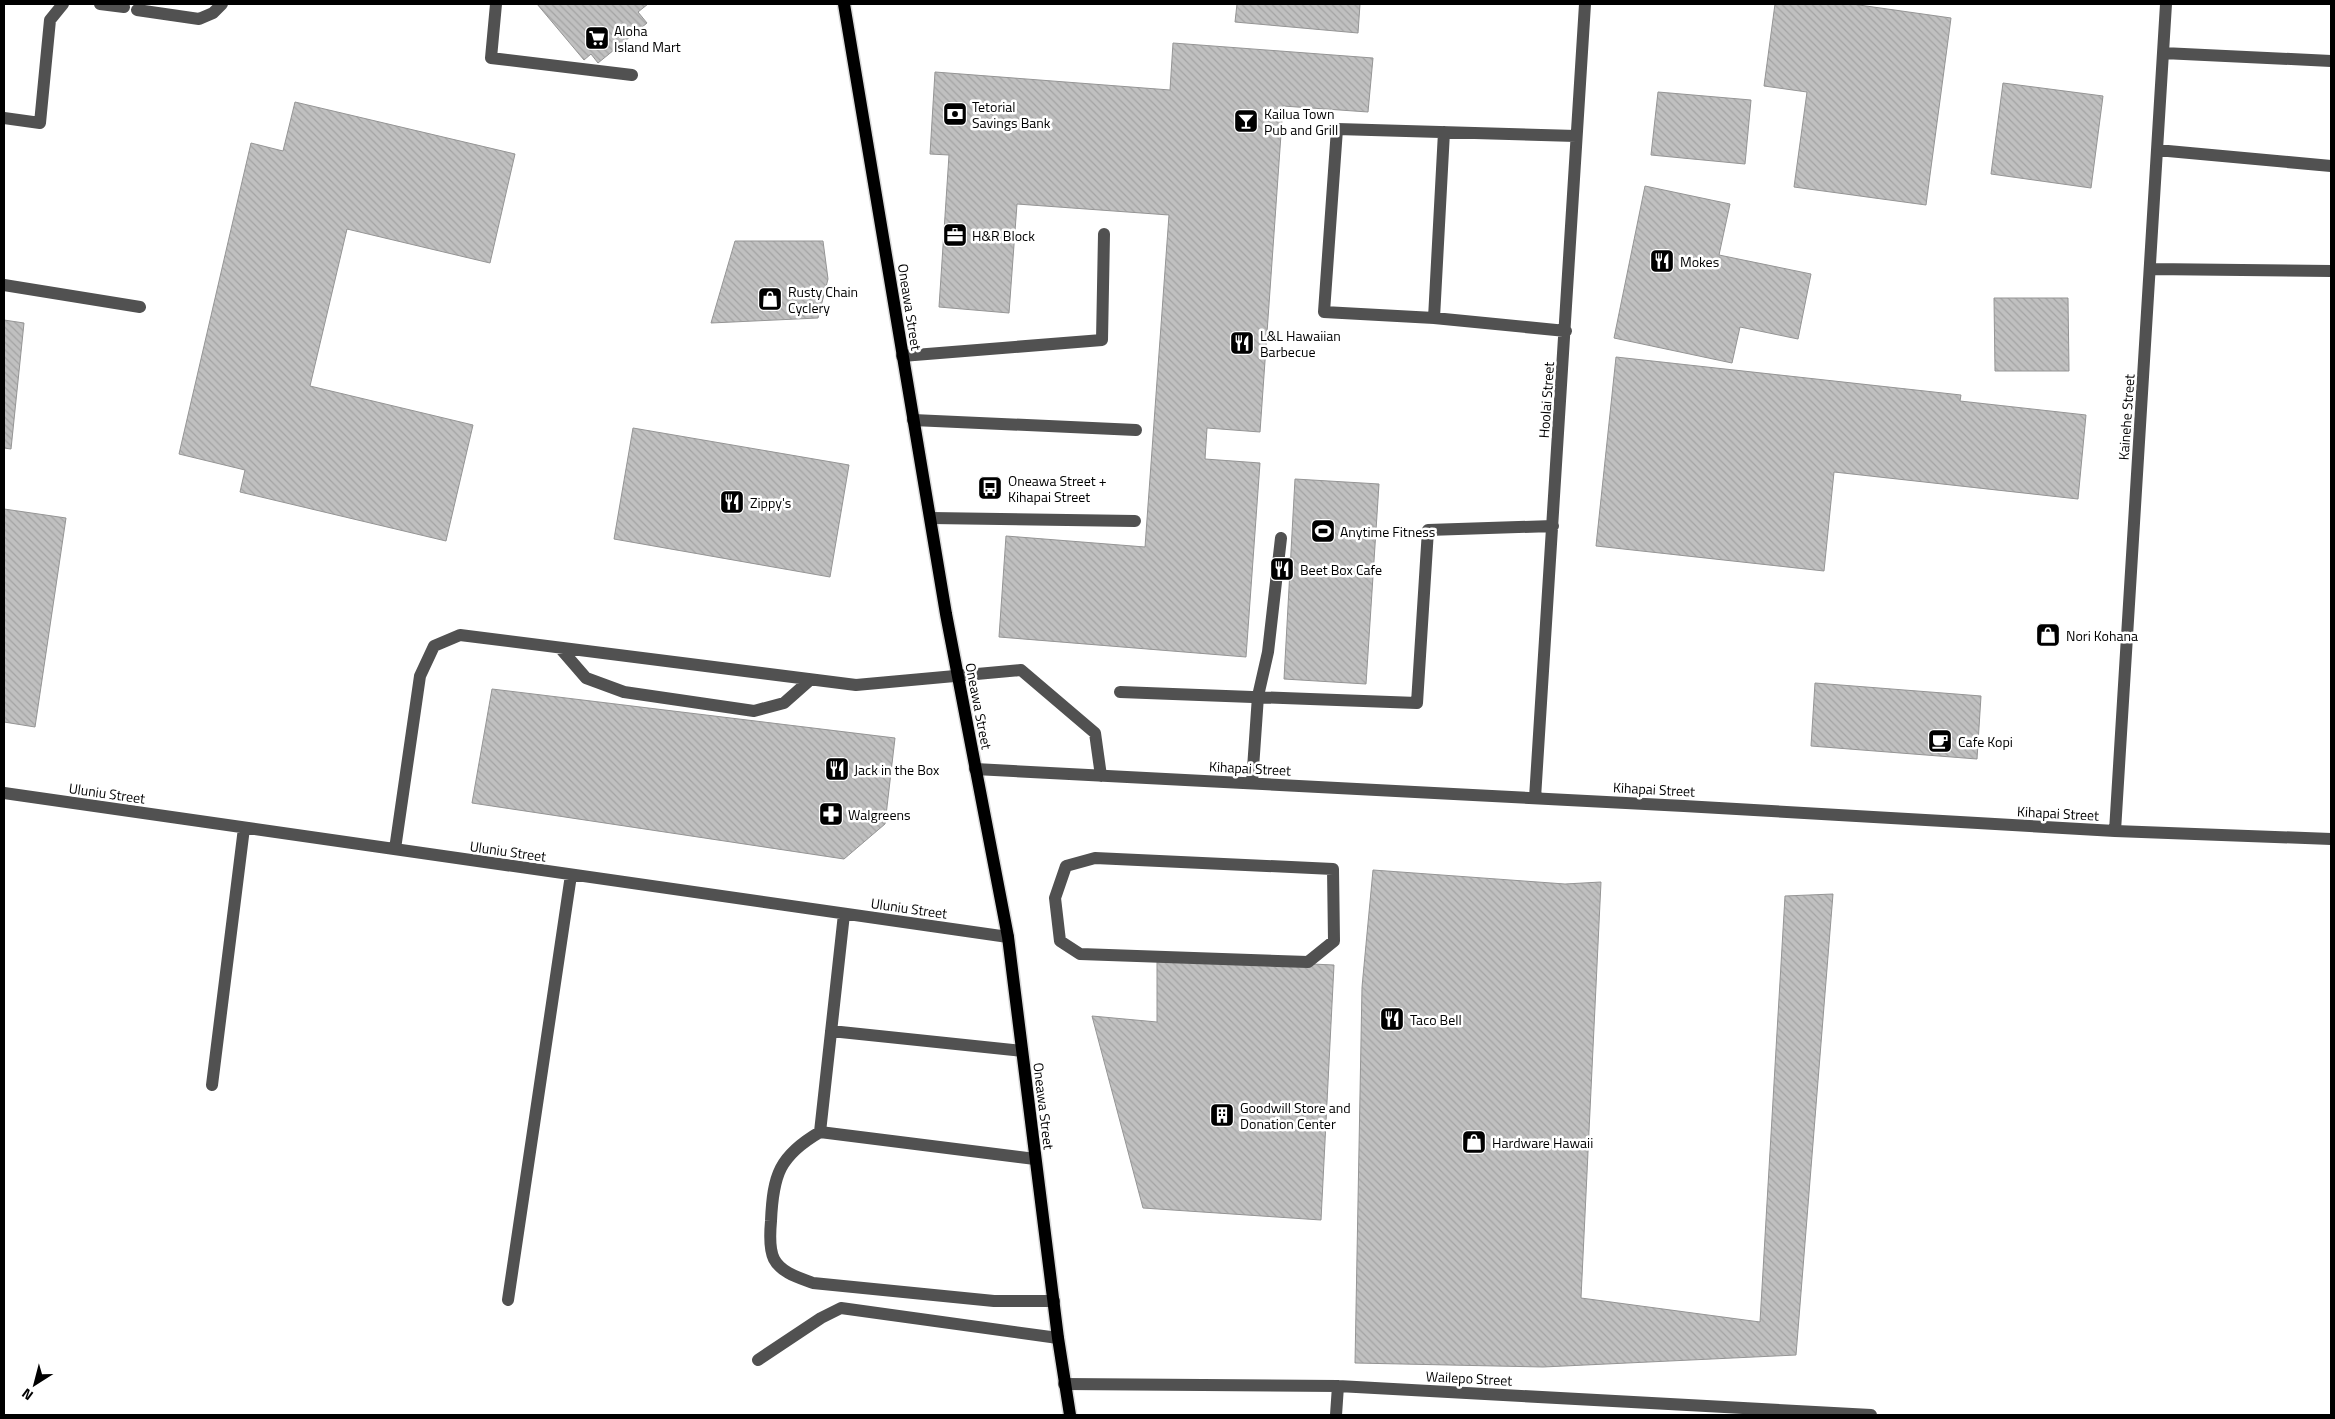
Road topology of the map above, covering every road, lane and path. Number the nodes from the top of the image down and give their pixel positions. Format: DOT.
graph roads {
  1 [pos="63,4"];
  2 [pos="100,4"];
  3 [pos="222,4"];
  4 [pos="496,4"];
  5 [pos="844,4"];
  6 [pos="1585,4"];
  7 [pos="2166,4"];
  8 [pos="2163,53"];
  9 [pos="2331,61"];
  10 [pos="632,75"];
  11 [pos="4,118"];
  12 [pos="1444,132"];
  13 [pos="1576,136"];
  14 [pos="2157,150"];
  15 [pos="2331,166"];
  16 [pos="1104,234"];
  17 [pos="2150,269"];
  18 [pos="2331,271"];
  19 [pos="4,285"];
  20 [pos="140,306"];
  21 [pos="1434,318"];
  22 [pos="1566,330"];
  23 [pos="902,356"];
  24 [pos="913,420"];
  25 [pos="1136,430"];
  26 [pos="931,518"];
  27 [pos="1135,521"];
  28 [pos="1553,526"];
  29 [pos="1281,538"];
  30 [pos="560,648"];
  31 [pos="958,675"];
  32 [pos="810,680"];
  33 [pos="1120,692"];
  34 [pos="1258,696"];
  35 [pos="975,769"];
  36 [pos="1101,776"];
  37 [pos="1252,783"];
  38 [pos="4,793"];
  39 [pos="1535,798"];
  40 [pos="244,828"];
  41 [pos="2115,831"];
  42 [pos="2331,839"];
  43 [pos="395,849"];
  44 [pos="1333,869"];
  45 [pos="571,875"];
  46 [pos="844,914"];
  47 [pos="1008,937"];
  48 [pos="831,1031"];
  49 [pos="1022,1051"];
  50 [pos="212,1085"];
  51 [pos="820,1132"];
  52 [pos="1035,1159"];
  53 [pos="508,1300"];
  54 [pos="1054,1301"];
  55 [pos="1058,1338"];
  56 [pos="758,1360"];
  57 [pos="1064,1384"];
  58 [pos="1338,1386"];
  59 [pos="1070,1415"];
  60 [pos="1336,1415"];
  61 [pos="1871,1415"];
  1 -- 11 [label="street"];
  2 -- 3 [label="street"];
  4 -- 10 [label="street"];
  5 -- 23 [label="main road, Oneawa Street"];
  6 -- 13 [label="street, Hoolai Street"];
  7 -- 8 [label="street, Kainehe Street"];
  8 -- 9 [label="street"];
  8 -- 14 [label="street, Kainehe Street"];
  12 -- 13 [label="street"];
  12 -- 21 [label="street"];
  12 -- 21 [label="street"];
  13 -- 22 [label="street, Hoolai Street"];
  14 -- 15 [label="street"];
  14 -- 17 [label="street, Kainehe Street"];
  16 -- 23 [label="street"];
  17 -- 18 [label="street"];
  17 -- 41 [label="street, Kainehe Street"];
  19 -- 20 [label="street"];
  21 -- 22 [label="street"];
  22 -- 28 [label="street, Hoolai Street"];
  23 -- 24 [label="main road, Oneawa Street"];
  24 -- 25 [label="street"];
  24 -- 26 [label="main road, Oneawa Street"];
  26 -- 27 [label="street"];
  26 -- 31 [label="main road, Oneawa Street"];
  28 -- 34 [label="street"];
  28 -- 39 [label="street, Hoolai Street"];
  29 -- 34 [label="street"];
  30 -- 32 [label="street"];
  30 -- 32 [label="street"];
  30 -- 43 [label="street"];
  31 -- 32 [label="street"];
  31 -- 35 [label="main road, Oneawa Street"];
  31 -- 36 [label="street"];
  33 -- 34 [label="street"];
  34 -- 37 [label="street"];
  35 -- 36 [label="street, Kihapai Street"];
  35 -- 47 [label="main road, Oneawa Street"];
  36 -- 37 [label="street, Kihapai Street"];
  37 -- 39 [label="street, Kihapai Street"];
  38 -- 40 [label="street, Uluniu Street"];
  39 -- 41 [label="street, Kihapai Street"];
  40 -- 43 [label="street, Uluniu Street"];
  40 -- 50 [label="street"];
  41 -- 42 [label="street, Kihapai Street"];
  43 -- 45 [label="street, Uluniu Street"];
  44 -- 44 [label="street"];
  45 -- 46 [label="street, Uluniu Street"];
  45 -- 53 [label="street"];
  46 -- 47 [label="street, Uluniu Street"];
  46 -- 48 [label="street"];
  47 -- 49 [label="main road, Oneawa Street"];
  48 -- 49 [label="street"];
  48 -- 51 [label="street"];
  49 -- 52 [label="main road, Oneawa Street"];
  51 -- 52 [label="street"];
  51 -- 54 [label="street"];
  52 -- 54 [label="main road, Oneawa Street"];
  54 -- 55 [label="main road, Oneawa Street"];
  55 -- 56 [label="street"];
  55 -- 57 [label="main road, Oneawa Street"];
  57 -- 58 [label="street, Wailepo Street"];
  57 -- 59 [label="main road, Oneawa Street"];
  58 -- 60 [label="street"];
  58 -- 61 [label="street, Wailepo Street"];
}
